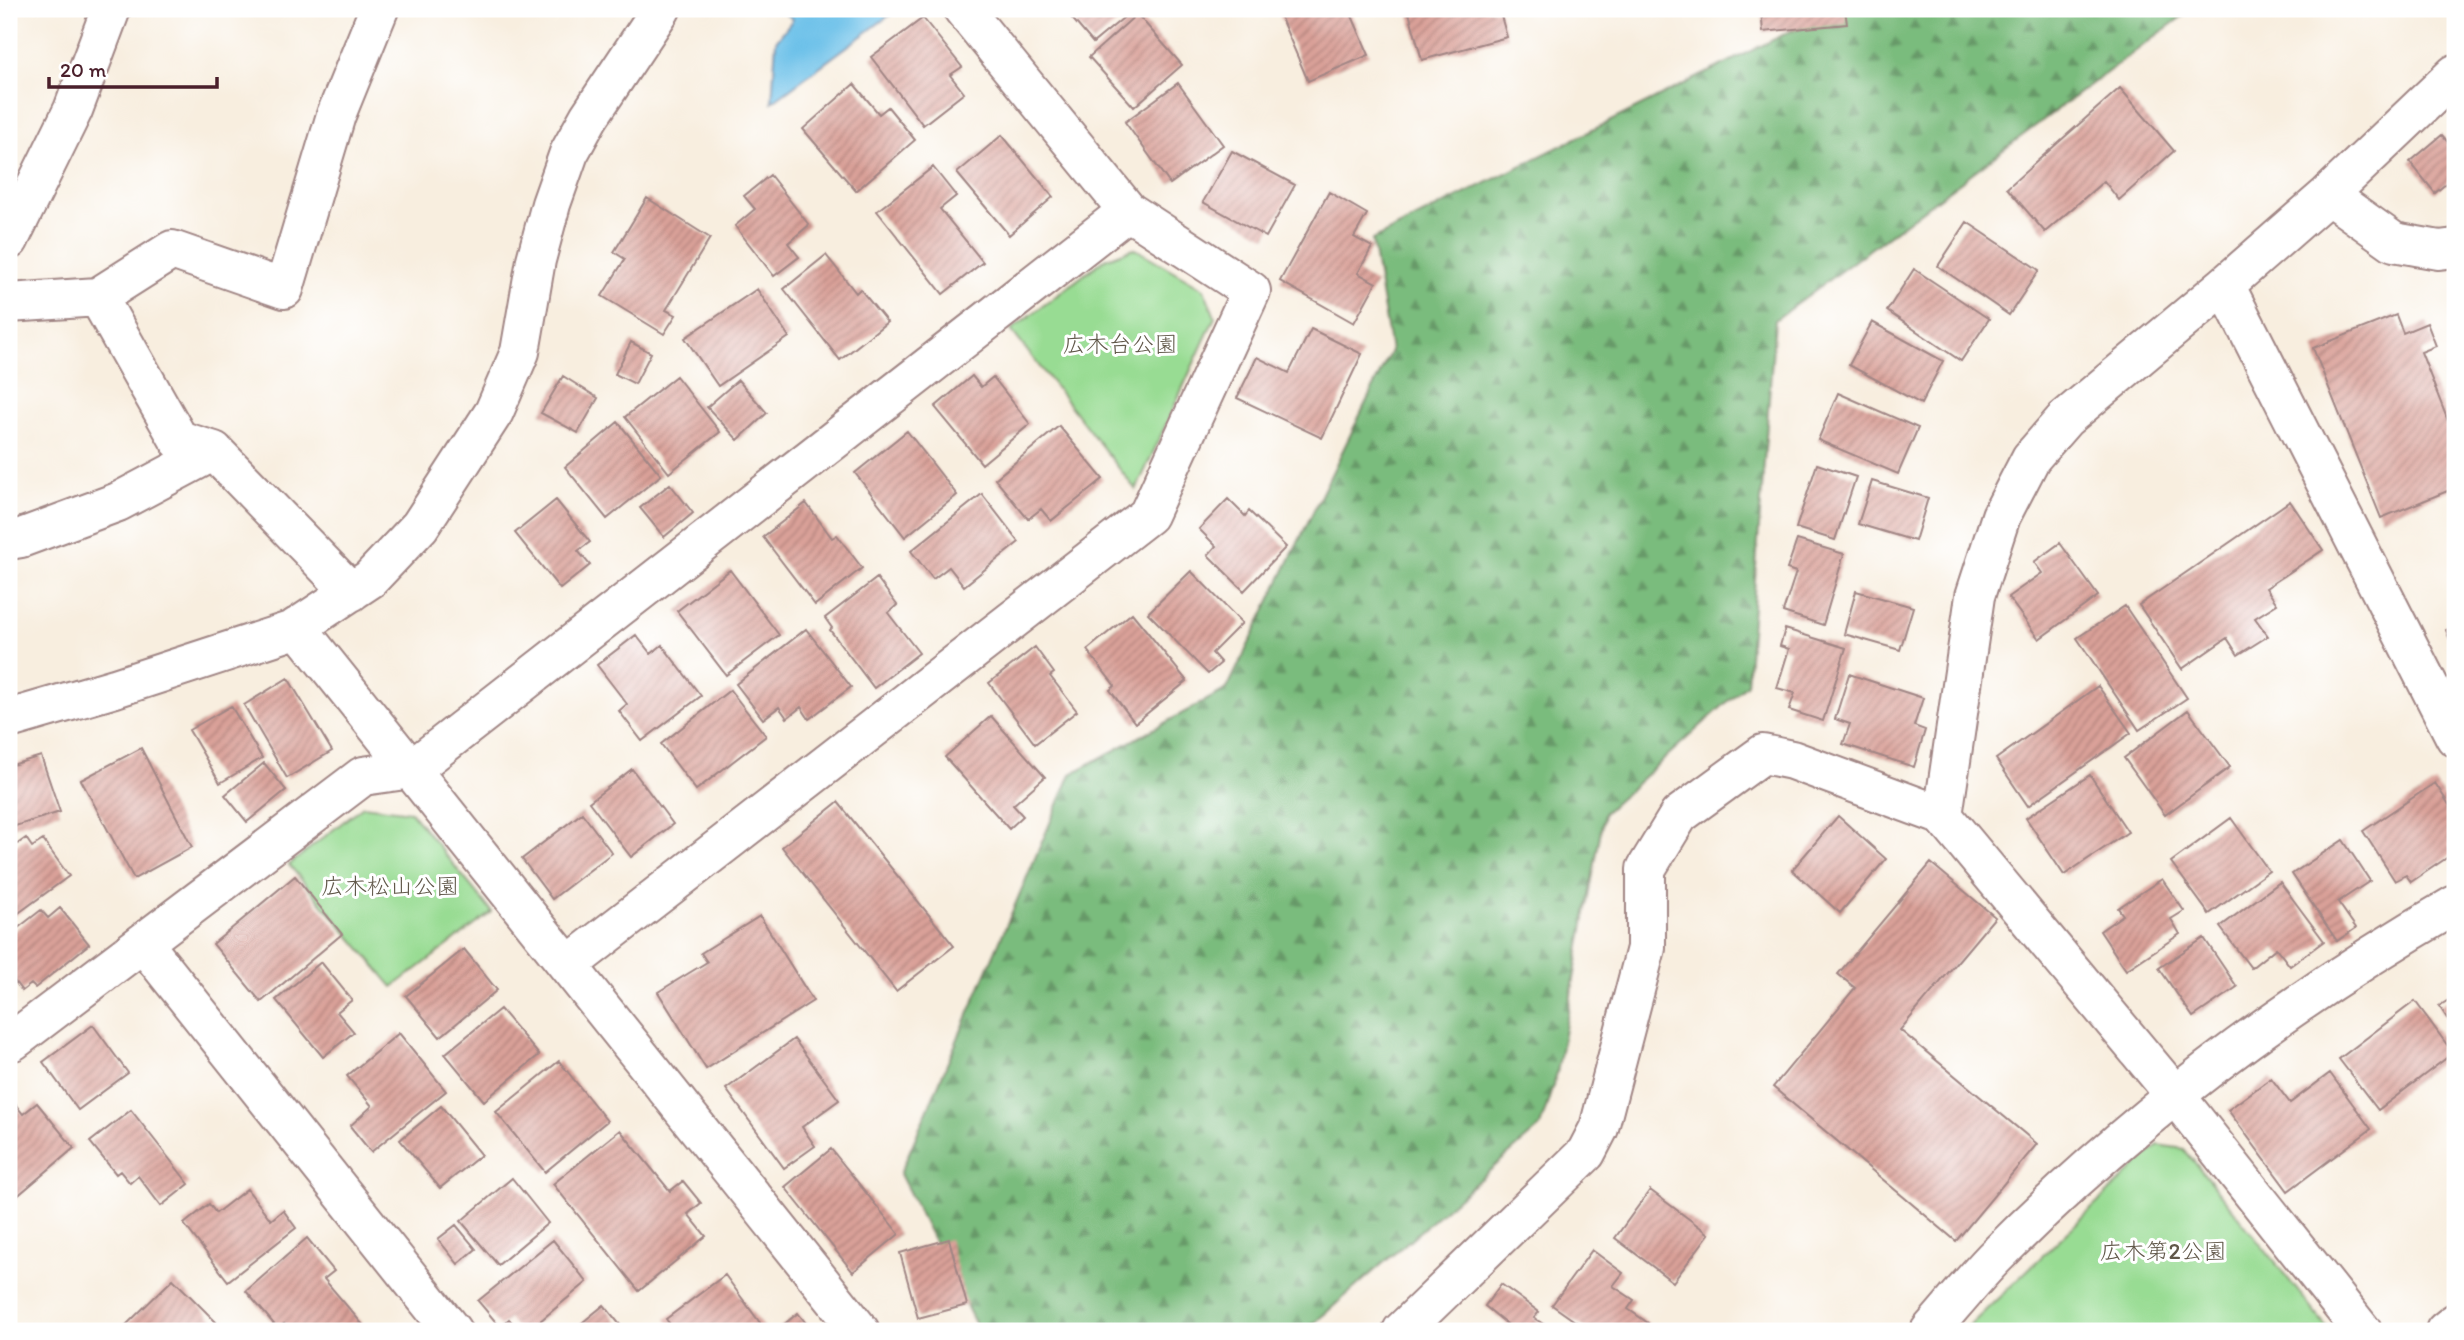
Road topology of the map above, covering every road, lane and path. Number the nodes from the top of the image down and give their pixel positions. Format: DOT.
graph roads {
  1 [pos="111,9"];
  2 [pos="379,9"];
  3 [pos="662,9"];
  4 [pos="963,9"];
  5 [pos="2455,74"];
  6 [pos="2328,195"];
  7 [pos="1128,211"];
  8 [pos="9,240"];
  9 [pos="2455,248"];
  10 [pos="2225,285"];
  11 [pos="98,298"];
  12 [pos="9,303"];
  13 [pos="214,451"];
  14 [pos="9,540"];
  15 [pos="351,592"];
  16 [pos="296,627"];
  17 [pos="9,719"];
  18 [pos="2455,737"];
  19 [pos="411,769"];
  20 [pos="1943,816"];
  21 [pos="2455,905"];
  22 [pos="143,943"];
  23 [pos="568,965"];
  24 [pos="13,1041"];
  25 [pos="2175,1095"];
  26 [pos="2455,1323"];
  27 [pos="452,1331"];
  28 [pos="860,1331"];
  29 [pos="1402,1331"];
  30 [pos="1930,1331"];
  31 [pos="2362,1331"];
  32 [pos="2445,1331"];
  1 -- 8 [label="street"];
  2 -- 11 [label="street"];
  3 -- 15 [label="street"];
  4 -- 7 [label="street"];
  5 -- 6 [label="street"];
  6 -- 9 [label="street"];
  6 -- 10 [label="street"];
  7 -- 19 [label="street"];
  7 -- 23 [label="street"];
  10 -- 18 [label="street"];
  10 -- 20 [label="street"];
  11 -- 12 [label="street"];
  11 -- 13 [label="street"];
  13 -- 14 [label="street"];
  13 -- 15 [label="street"];
  15 -- 16 [label="street"];
  16 -- 17 [label="street"];
  16 -- 19 [label="street"];
  19 -- 22 [label="street"];
  19 -- 23 [label="street"];
  20 -- 25 [label="street"];
  20 -- 29 [label="street"];
  21 -- 25 [label="street"];
  22 -- 24 [label="street"];
  22 -- 27 [label="street"];
  23 -- 28 [label="street"];
  25 -- 30 [label="street"];
  25 -- 31 [label="street"];
  26 -- 32 [label="street"];
}
